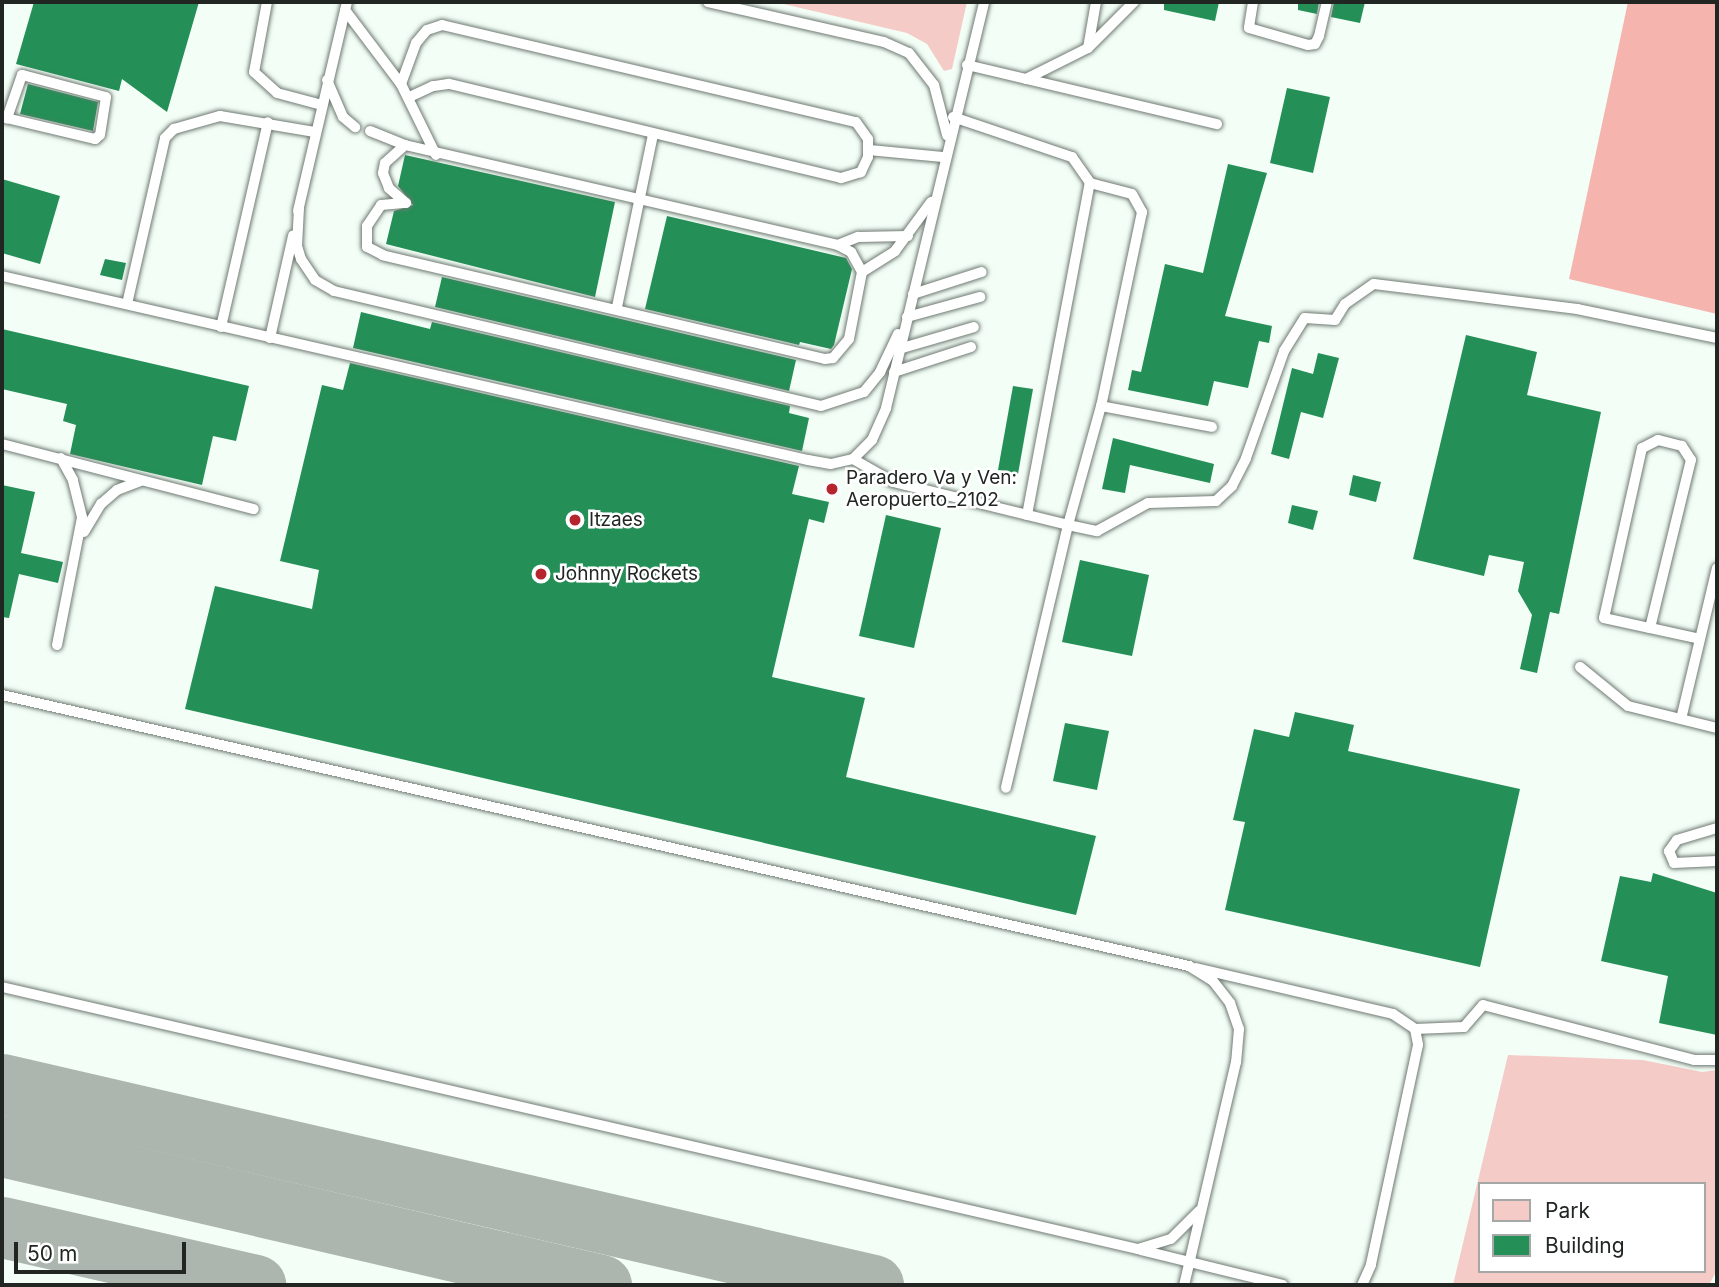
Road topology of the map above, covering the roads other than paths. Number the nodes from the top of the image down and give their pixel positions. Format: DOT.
graph roads {
  1 [pos="267,2"];
  2 [pos="708,2"];
  3 [pos="984,2"];
  4 [pos="1096,2"];
  5 [pos="1134,2"];
  6 [pos="1253,2"];
  7 [pos="1328,2"];
  8 [pos="346,6"];
  9 [pos="1088,48"];
  10 [pos="967,65"];
  11 [pos="327,79"];
  12 [pos="1026,79"];
  13 [pos="401,84"];
  14 [pos="409,97"];
  15 [pos="321,105"];
  16 [pos="5,117"];
  17 [pos="953,117"];
  18 [pos="268,122"];
  19 [pos="1217,124"];
  20 [pos="355,127"];
  21 [pos="370,131"];
  22 [pos="315,132"];
  23 [pos="653,135"];
  24 [pos="947,139"];
  25 [pos="405,145"];
  26 [pos="869,150"];
  27 [pos="436,155"];
  28 [pos="943,158"];
  29 [pos="1090,183"];
  30 [pos="935,197"];
  31 [pos="638,200"];
  32 [pos="299,208"];
  33 [pos="908,236"];
  34 [pos="838,246"];
  35 [pos="862,272"];
  36 [pos="982,272"];
  37 [pos="2,276"];
  38 [pos="913,294"];
  39 [pos="980,298"];
  40 [pos="127,304"];
  41 [pos="617,307"];
  42 [pos="908,312"];
  43 [pos="221,327"];
  44 [pos="974,327"];
  45 [pos="270,338"];
  46 [pos="1717,338"];
  47 [pos="971,347"];
  48 [pos="900,349"];
  49 [pos="894,372"];
  50 [pos="1101,406"];
  51 [pos="1212,428"];
  52 [pos="2,444"];
  53 [pos="61,458"];
  54 [pos="853,459"];
  55 [pos="141,480"];
  56 [pos="254,509"];
  57 [pos="1027,515"];
  58 [pos="1068,525"];
  59 [pos="81,538"];
  60 [pos="1717,568"];
  61 [pos="1650,628"];
  62 [pos="1700,639"];
  63 [pos="57,645"];
  64 [pos="1580,667"];
  65 [pos="2,695"];
  66 [pos="1681,719"];
  67 [pos="1717,728"];
  68 [pos="1006,788"];
  69 [pos="1717,828"];
  70 [pos="1717,861"];
  71 [pos="1189,966"];
  72 [pos="2,987"];
  73 [pos="1415,1029"];
  74 [pos="1717,1060"];
  75 [pos="1201,1208"];
  76 [pos="1138,1249"];
  77 [pos="1188,1265"];
  78 [pos="1184,1285"];
  79 [pos="1283,1285"];
  80 [pos="1362,1285"];
  1 -- 15 [label="lane"];
  2 -- 24 [label="lane"];
  3 -- 10 [label="lane"];
  4 -- 9 [label="lane"];
  5 -- 9 [label="lane"];
  6 -- 7 [label="lane"];
  8 -- 11 [label="lane"];
  8 -- 13 [label="lane"];
  9 -- 12 [label="lane"];
  10 -- 12 [label="lane"];
  10 -- 17 [label="lane"];
  11 -- 15 [label="lane"];
  11 -- 20 [label="lane"];
  12 -- 19 [label="lane"];
  13 -- 14 [label="lane"];
  13 -- 26 [label="lane"];
  14 -- 23 [label="lane"];
  14 -- 27 [label="lane"];
  15 -- 22 [label="lane"];
  16 -- 16 [label="lane"];
  17 -- 24 [label="lane"];
  17 -- 29 [label="lane"];
  18 -- 22 [label="lane"];
  18 -- 40 [label="lane"];
  18 -- 43 [label="lane"];
  21 -- 25 [label="lane"];
  22 -- 32 [label="lane"];
  23 -- 26 [label="lane"];
  23 -- 31 [label="lane"];
  24 -- 28 [label="lane"];
  25 -- 27 [label="lane"];
  25 -- 41 [label="lane"];
  26 -- 28 [label="lane"];
  27 -- 31 [label="lane"];
  28 -- 30 [label="lane"];
  29 -- 50 [label="lane"];
  29 -- 57 [label="lane"];
  30 -- 33 [label="lane"];
  30 -- 38 [label="lane"];
  31 -- 34 [label="lane"];
  31 -- 41 [label="lane"];
  32 -- 42 [label="lane"];
  32 -- 45 [label="lane"];
  33 -- 34 [label="lane"];
  33 -- 35 [label="lane"];
  34 -- 35 [label="lane"];
  35 -- 41 [label="lane"];
  36 -- 38 [label="lane"];
  37 -- 40 [label="lane"];
  38 -- 42 [label="lane"];
  39 -- 42 [label="lane"];
  40 -- 43 [label="lane"];
  42 -- 48 [label="lane"];
  43 -- 45 [label="lane"];
  44 -- 48 [label="lane"];
  45 -- 54 [label="lane"];
  46 -- 58 [label="lane"];
  47 -- 49 [label="lane"];
  48 -- 49 [label="lane"];
  49 -- 54 [label="lane"];
  50 -- 51 [label="lane"];
  50 -- 58 [label="lane"];
  52 -- 53 [label="lane"];
  53 -- 55 [label="lane"];
  53 -- 59 [label="lane"];
  54 -- 57 [label="lane"];
  55 -- 56 [label="lane"];
  55 -- 59 [label="lane"];
  57 -- 58 [label="lane"];
  58 -- 68 [label="lane"];
  59 -- 63 [label="lane"];
  60 -- 62 [label="lane"];
  61 -- 61 [label="lane"];
  61 -- 62 [label="lane"];
  62 -- 66 [label="lane"];
  64 -- 66 [label="lane"];
  65 -- 71 [label="lane"];
  66 -- 67 [label="lane"];
  69 -- 70 [label="lane"];
  71 -- 73 [label="lane"];
  71 -- 75 [label="lane"];
  72 -- 76 [label="lane"];
  73 -- 74 [label="lane"];
  73 -- 80 [label="lane"];
  75 -- 76 [label="lane"];
  75 -- 77 [label="lane"];
  76 -- 77 [label="lane"];
  77 -- 78 [label="lane"];
  77 -- 79 [label="lane"];
}
